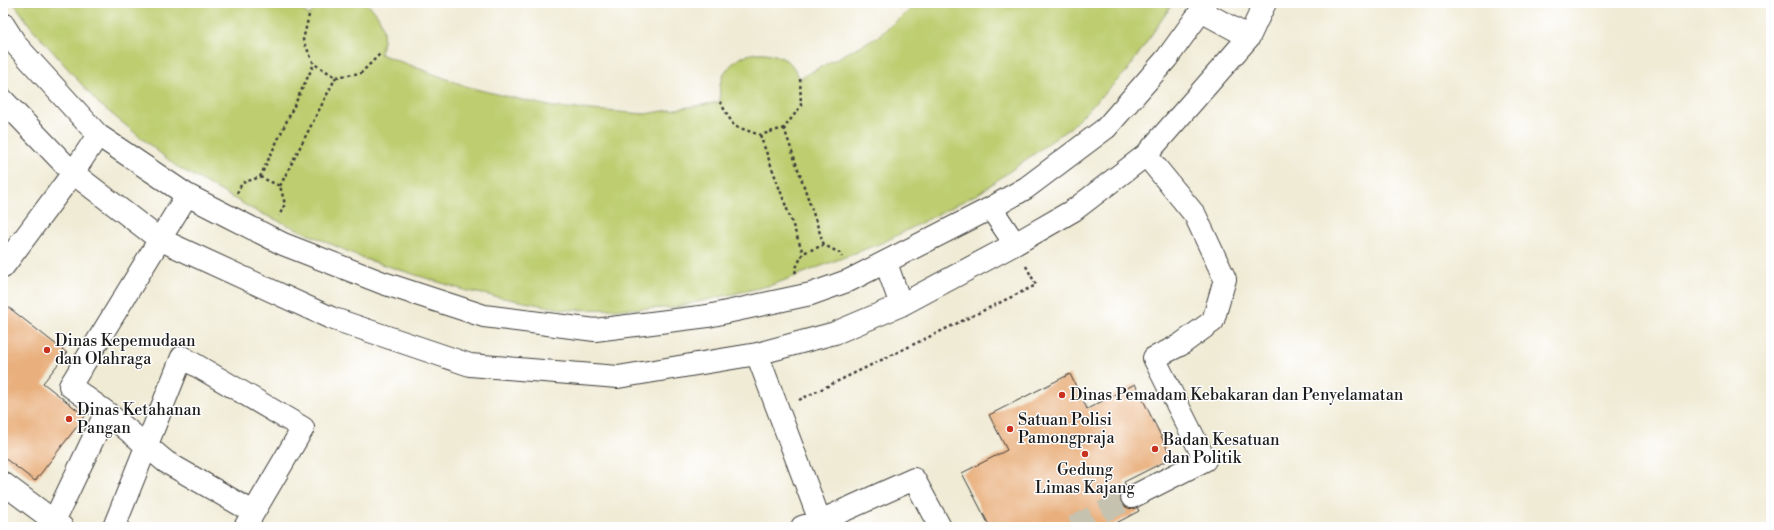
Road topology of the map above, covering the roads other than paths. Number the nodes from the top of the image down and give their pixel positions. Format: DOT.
graph roads {
  1 [pos="1266,3"];
  2 [pos="1203,7"];
  3 [pos="3,24"];
  4 [pos="1249,37"];
  5 [pos="3,100"];
  6 [pos="98,135"];
  7 [pos="1146,155"];
  8 [pos="73,174"];
  9 [pos="188,195"];
  10 [pos="991,208"];
  11 [pos="159,239"];
  12 [pos="1015,244"];
  13 [pos="886,263"];
  14 [pos="3,267"];
  15 [pos="901,305"];
  16 [pos="757,354"];
  17 [pos="106,412"];
  18 [pos="146,445"];
  19 [pos="3,483"];
  20 [pos="1132,497"];
  21 [pos="250,520"];
  22 [pos="58,524"];
  23 [pos="811,524"];
  24 [pos="114,527"];
  25 [pos="940,527"];
  1 -- 4 [label="street"];
  2 -- 4 [label="street"];
  2 -- 10 [label="street"];
  3 -- 6 [label="street"];
  4 -- 7 [label="street"];
  5 -- 8 [label="street"];
  6 -- 8 [label="street"];
  6 -- 9 [label="street"];
  7 -- 12 [label="street"];
  7 -- 20 [label="street"];
  8 -- 11 [label="street"];
  8 -- 14 [label="street"];
  9 -- 11 [label="street"];
  9 -- 13 [label="street"];
  10 -- 12 [label="street"];
  10 -- 13 [label="street"];
  11 -- 16 [label="street"];
  11 -- 17 [label="street"];
  12 -- 15 [label="street"];
  13 -- 15 [label="street"];
  15 -- 16 [label="street"];
  16 -- 23 [label="street"];
  17 -- 18 [label="street"];
  17 -- 22 [label="street"];
  18 -- 21 [label="street"];
  18 -- 21 [label="street"];
  18 -- 24 [label="street"];
  19 -- 22 [label="street"];
  23 -- 25 [label="street"];
}
